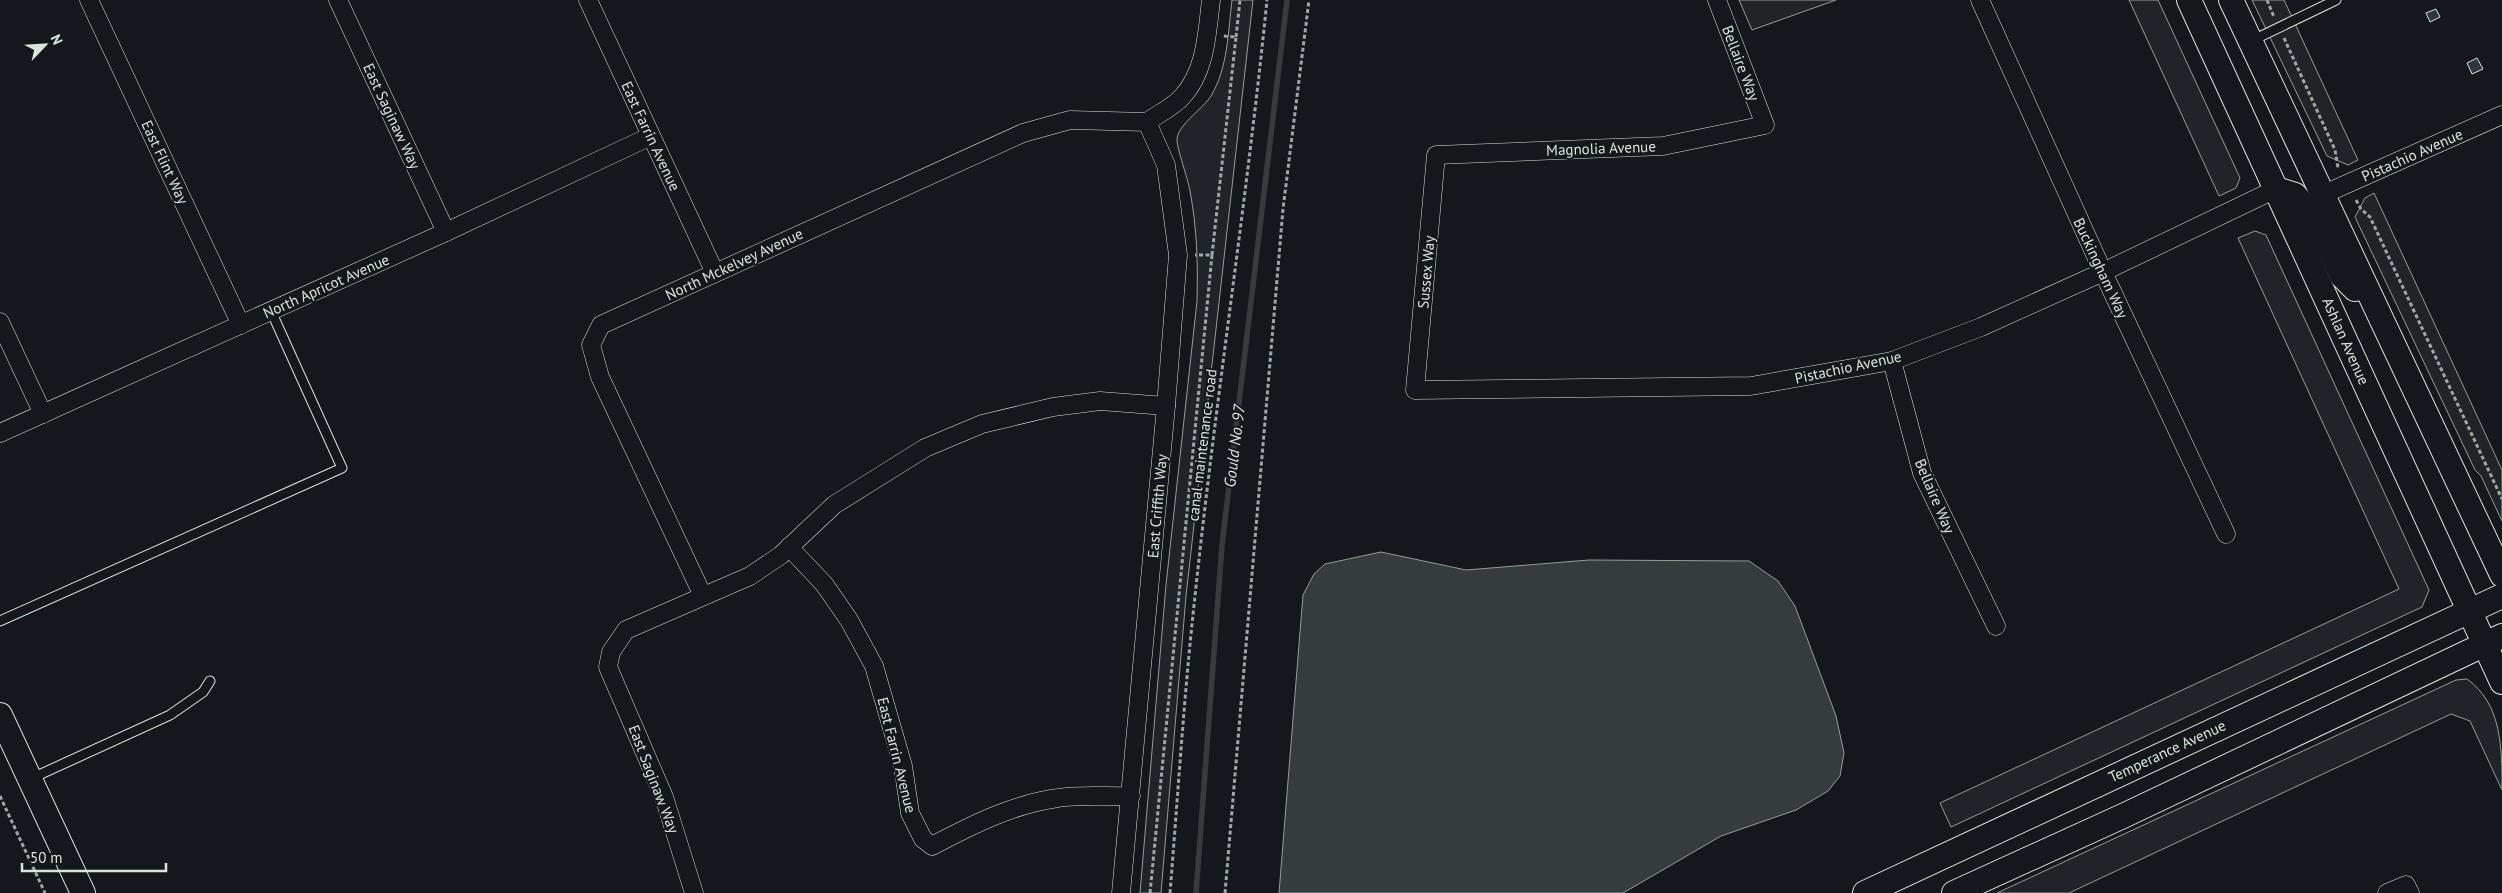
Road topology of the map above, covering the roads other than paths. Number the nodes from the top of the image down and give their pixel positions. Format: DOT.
graph roads {
  1 [pos="89,0"];
  2 [pos="338,0"];
  3 [pos="588,0"];
  4 [pos="1210,0"];
  5 [pos="1717,0"];
  6 [pos="1980,0"];
  7 [pos="2189,0"];
  8 [pos="2231,0"];
  9 [pos="2336,0"];
  10 [pos="2250,42"];
  11 [pos="2502,115"];
  12 [pos="1147,122"];
  13 [pos="1765,125"];
  14 [pos="651,136"];
  15 [pos="1436,155"];
  16 [pos="2276,189"];
  17 [pos="2322,195"];
  18 [pos="446,232"];
  19 [pos="2103,272"];
  20 [pos="715,273"];
  21 [pos="2376,309"];
  22 [pos="271,311"];
  23 [pos="0,322"];
  24 [pos="241,324"];
  25 [pos="1892,361"];
  26 [pos="1415,390"];
  27 [pos="1166,406"];
  28 [pos="43,414"];
  29 [pos="0,433"];
  30 [pos="2226,534"];
  31 [pos="789,548"];
  32 [pos="2502,574"];
  33 [pos="702,596"];
  34 [pos="2502,596"];
  35 [pos="2469,610"];
  36 [pos="0,621"];
  37 [pos="1996,626"];
  38 [pos="2493,640"];
  39 [pos="210,681"];
  40 [pos="2502,682"];
  41 [pos="0,715"];
  42 [pos="30,779"];
  43 [pos="1131,796"];
  44 [pos="2408,889"];
  45 [pos="83,893"];
  46 [pos="694,893"];
  47 [pos="1121,893"];
  48 [pos="1865,893"];
  49 [pos="1954,893"];
  50 [pos="2387,893"];
  1 -- 24 [label="street, East Flint Way"];
  2 -- 18 [label="street, East Saginaw Way"];
  3 -- 14 [label="street, East Farrin Avenue"];
  4 -- 12 [label="street"];
  5 -- 13 [label="street, Bellaire Way"];
  6 -- 19 [label="street, Buckingham Way"];
  7 -- 16 [label="main road, Ashlan Avenue"];
  8 -- 10 [label="main road"];
  9 -- 10 [label="lane"];
  10 -- 17 [label="main road"];
  11 -- 17 [label="street, Pistachio Avenue"];
  12 -- 20 [label="street, North Mckelvey Avenue"];
  12 -- 27 [label="street, East Criffith Way"];
  13 -- 15 [label="street, Magnolia Avenue"];
  14 -- 18 [label="street, North Apricot Avenue"];
  14 -- 20 [label="street, East Farrin Avenue"];
  15 -- 26 [label="street, Sussex Way"];
  16 -- 19 [label="street, Pistachio Avenue"];
  16 -- 21 [label="main road"];
  16 -- 35 [label="main road, Ashlan Avenue"];
  17 -- 21 [label="main road"];
  18 -- 22 [label="street, North Apricot Avenue"];
  19 -- 25 [label="street, Pistachio Avenue"];
  19 -- 30 [label="street, Buckingham Way"];
  20 -- 33 [label="street, North Mckelvey Avenue"];
  21 -- 32 [label="main road"];
  22 -- 24 [label="street, North Apricot Avenue"];
  22 -- 36 [label="lane"];
  23 -- 28 [label="street"];
  24 -- 28 [label="street, North Apricot Avenue"];
  25 -- 26 [label="street, Pistachio Avenue"];
  25 -- 37 [label="street, Bellaire Way"];
  27 -- 31 [label="street"];
  27 -- 43 [label="street, East Criffith Way"];
  28 -- 29 [label="street, North Apricot Avenue"];
  31 -- 33 [label="street"];
  31 -- 43 [label="street, East Farrin Avenue"];
  33 -- 46 [label="street, East Saginaw Way"];
  34 -- 35 [label="main road, Temperance Avenue"];
  35 -- 38 [label="main road, Ashlan Avenue"];
  35 -- 48 [label="main road, Temperance Avenue"];
  38 -- 40 [label="main road, Ashlan Avenue"];
  38 -- 49 [label="main road"];
  39 -- 42 [label="lane"];
  41 -- 42 [label="main road"];
  42 -- 45 [label="main road"];
  43 -- 47 [label="street, East Criffith Way"];
  44 -- 50 [label="street"];
}
